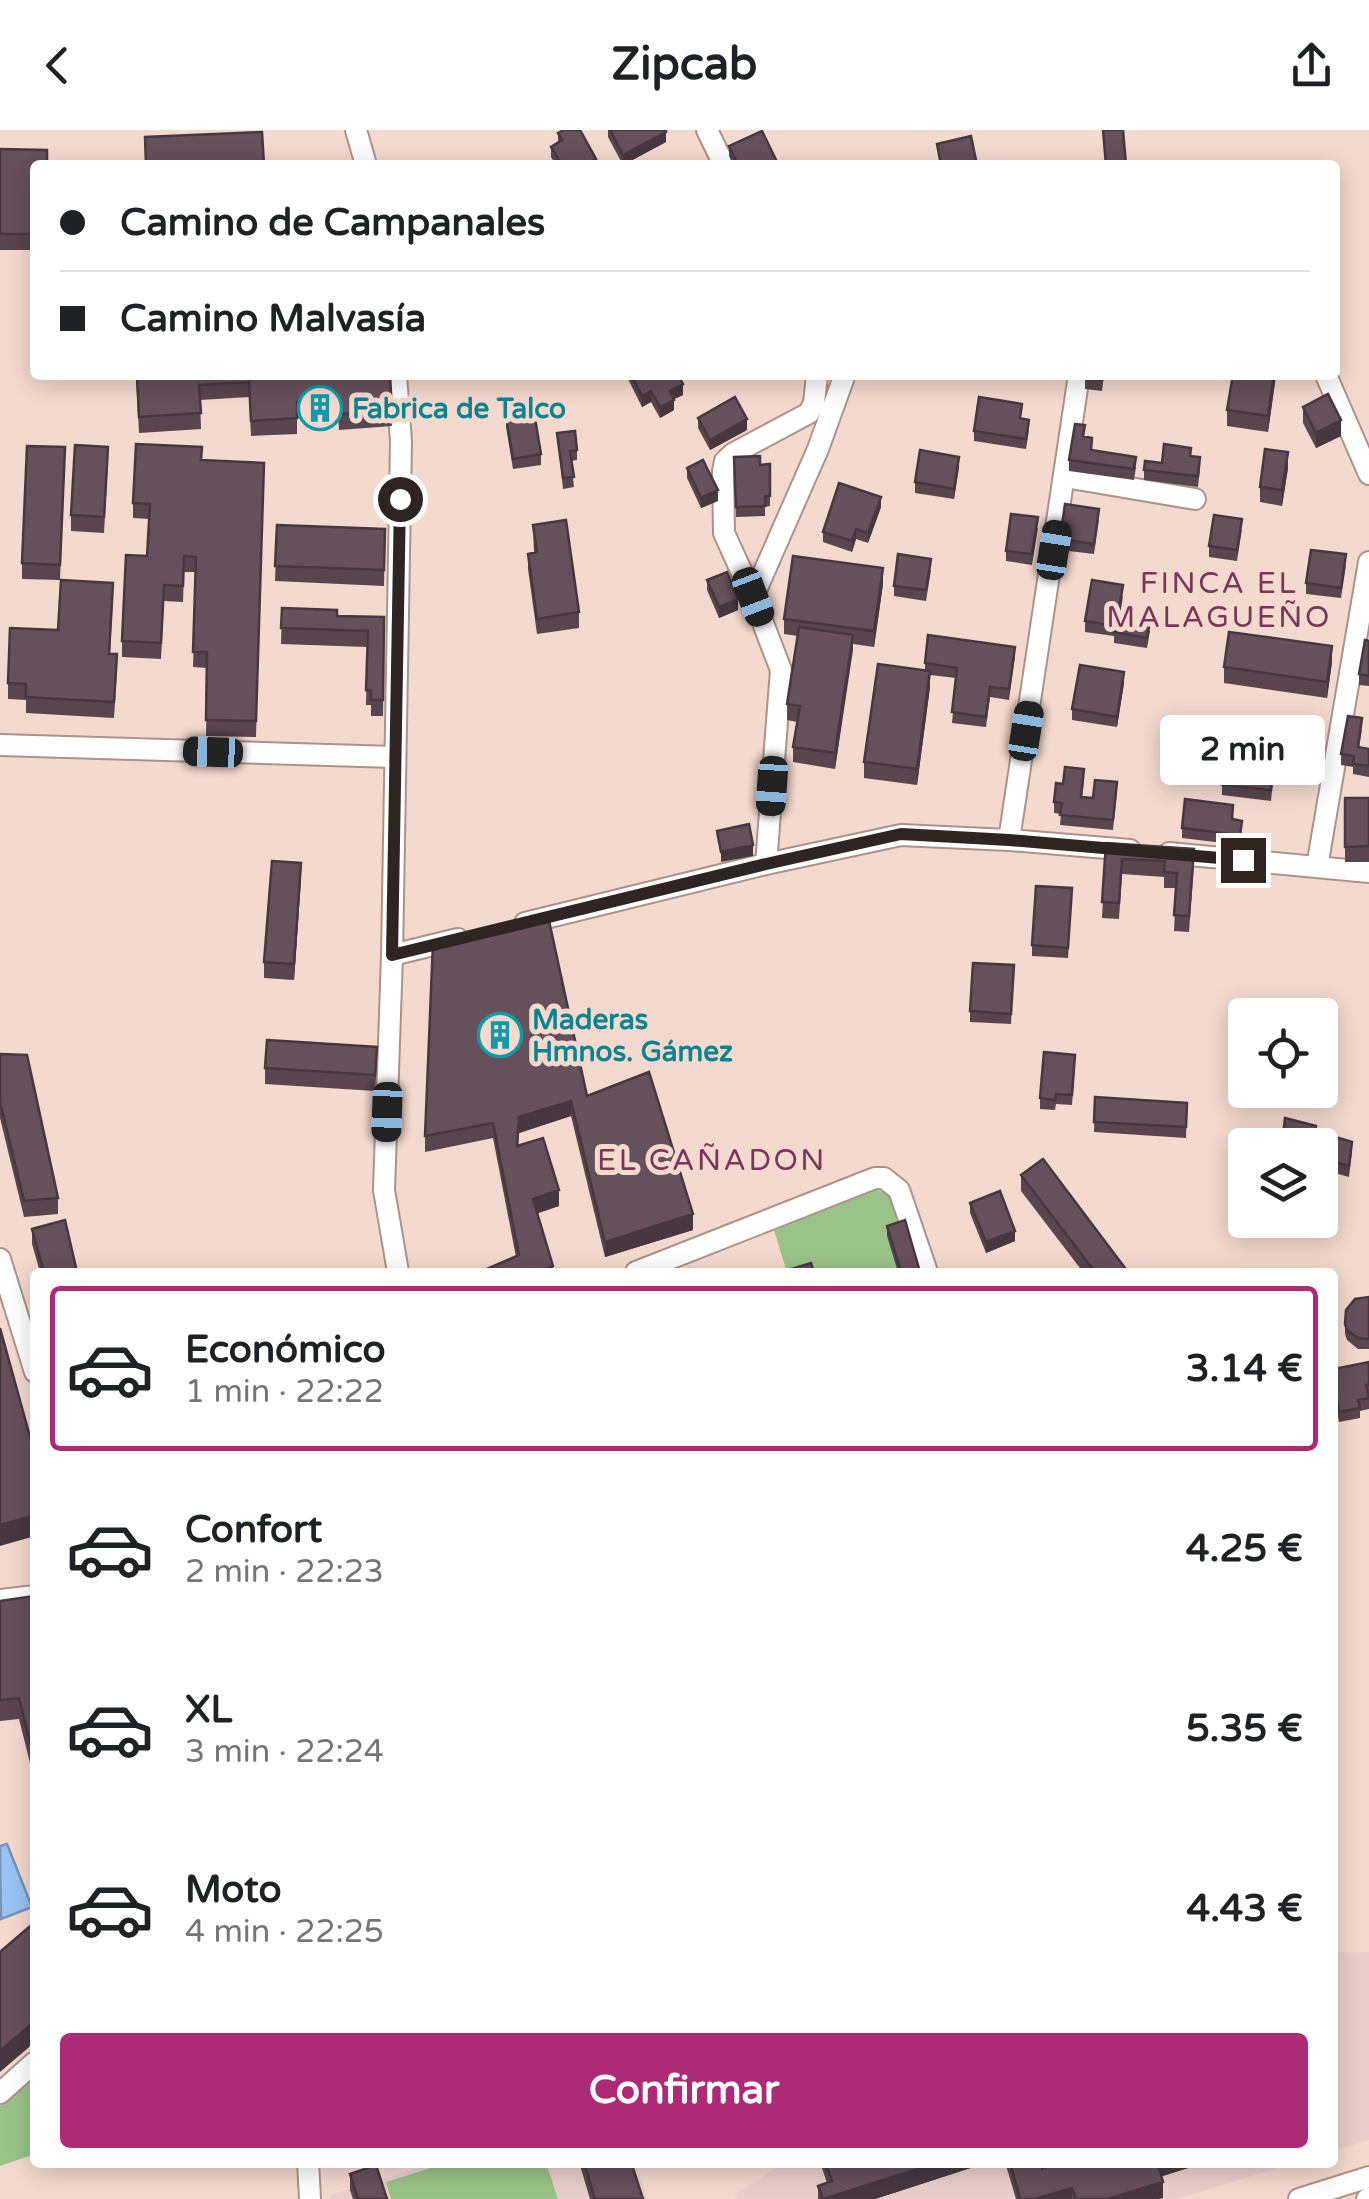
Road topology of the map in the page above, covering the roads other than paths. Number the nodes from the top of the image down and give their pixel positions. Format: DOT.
graph roads {
  1 [pos="356,130"];
  2 [pos="707,130"];
  3 [pos="365,160"];
  4 [pos="722,160"];
  5 [pos="396,380"];
  6 [pos="817,380"];
  7 [pos="843,380"];
  8 [pos="1077,380"];
  9 [pos="1328,380"];
  10 [pos="1369,474"];
  11 [pos="1064,477"];
  12 [pos="1195,499"];
  13 [pos="1369,562"];
  14 [pos="753,597"];
  15 [pos="0,744"];
  16 [pos="394,757"];
  17 [pos="1009,840"];
  18 [pos="766,864"];
  19 [pos="1317,868"];
  20 [pos="1369,872"];
  21 [pos="392,955"];
  22 [pos="0,1258"];
  23 [pos="397,1268"];
  24 [pos="646,1268"];
  25 [pos="926,1268"];
  26 [pos="30,1356"];
  27 [pos="30,1597"];
  28 [pos="0,1600"];
  29 [pos="30,2066"];
  30 [pos="0,2093"];
  31 [pos="308,2168"];
  32 [pos="1369,2177"];
  33 [pos="310,2199"];
  34 [pos="1299,2199"];
  1 -- 3 [label="street"];
  2 -- 4 [label="street"];
  5 -- 16 [label="street"];
  6 -- 14 [label="street"];
  7 -- 14 [label="street"];
  8 -- 11 [label="street"];
  9 -- 10 [label="street"];
  11 -- 12 [label="street"];
  11 -- 17 [label="street"];
  13 -- 19 [label="street"];
  14 -- 18 [label="street"];
  15 -- 16 [label="street"];
  16 -- 21 [label="street"];
  17 -- 18 [label="street"];
  17 -- 19 [label="street"];
  18 -- 21 [label="street"];
  19 -- 20 [label="street"];
  21 -- 23 [label="street"];
  22 -- 26 [label="street"];
  24 -- 25 [label="street"];
  27 -- 28 [label="street"];
  29 -- 30 [label="street"];
  31 -- 33 [label="street"];
  32 -- 34 [label="street"];
}
